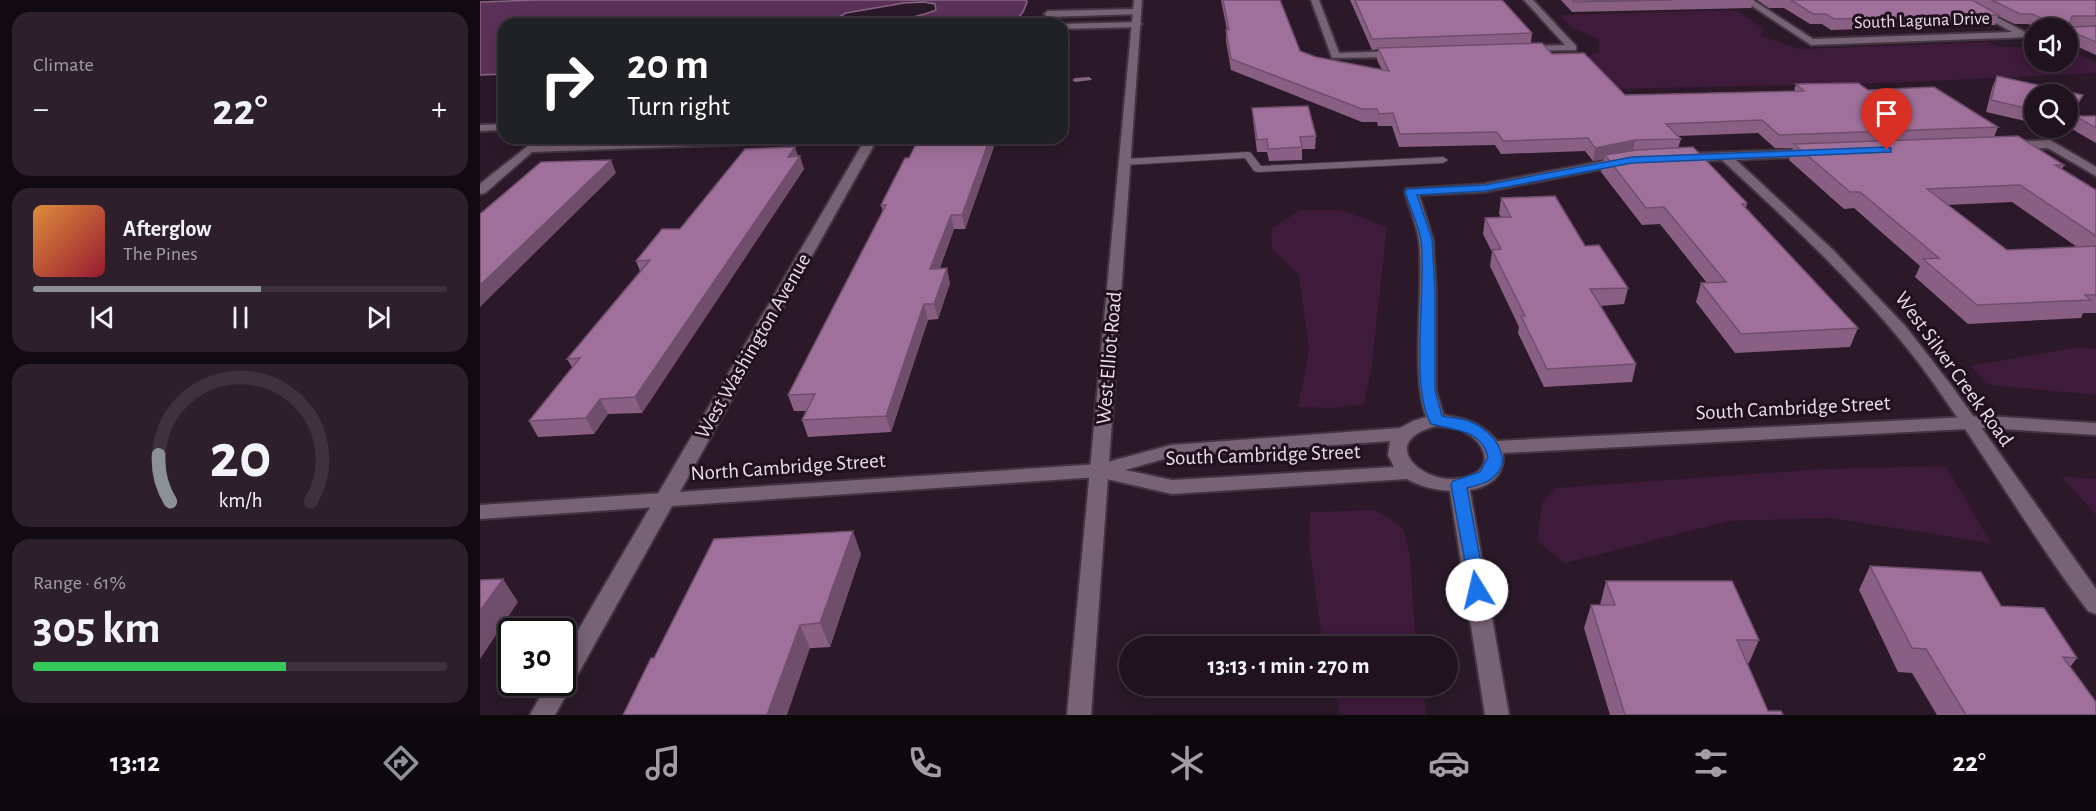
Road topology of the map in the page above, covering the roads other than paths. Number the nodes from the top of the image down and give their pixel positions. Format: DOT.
graph roads {
  1 [pos="1052,0"];
  2 [pos="1315,0"];
  3 [pos="1528,0"];
  4 [pos="1747,0"];
  5 [pos="1958,0"];
  6 [pos="1137,12"];
  7 [pos="1047,18"];
  8 [pos="1060,18"];
  9 [pos="1068,25"];
  10 [pos="2024,32"];
  11 [pos="2024,34"];
  12 [pos="1514,50"];
  13 [pos="1407,53"];
  14 [pos="480,128"];
  15 [pos="498,128"];
  16 [pos="669,144"];
  17 [pos="869,144"];
  18 [pos="1992,146"];
  19 [pos="1829,153"];
  20 [pos="1725,156"];
  21 [pos="1667,159"];
  22 [pos="1443,160"];
  23 [pos="1632,160"];
  24 [pos="1125,162"];
  25 [pos="2096,172"];
  26 [pos="480,190"];
  27 [pos="1436,420"];
  28 [pos="1968,423"];
  29 [pos="2096,429"];
  30 [pos="1403,434"];
  31 [pos="1493,447"];
  32 [pos="1100,470"];
  33 [pos="1410,472"];
  34 [pos="1459,485"];
  35 [pos="666,500"];
  36 [pos="480,512"];
  37 [pos="2096,605"];
  38 [pos="576,657"];
  39 [pos="553,696"];
  40 [pos="542,715"];
  41 [pos="1079,715"];
  42 [pos="1497,715"];
  1 -- 7 [label="street"];
  2 -- 13 [label="street"];
  3 -- 12 [label="street"];
  4 -- 11 [label="street, South Laguna Drive"];
  5 -- 10 [label="street"];
  6 -- 8 [label="street"];
  6 -- 9 [label="street"];
  6 -- 24 [label="street, West Elliot Road"];
  14 -- 15 [label="street"];
  16 -- 26 [label="street"];
  17 -- 35 [label="street, West Washington Avenue"];
  18 -- 25 [label="street"];
  19 -- 20 [label="street"];
  20 -- 21 [label="street"];
  20 -- 28 [label="street, West Silver Creek Road"];
  22 -- 24 [label="lane"];
  23 -- 27 [label="street"];
  24 -- 32 [label="street, West Elliot Road"];
  27 -- 30 [label="street"];
  27 -- 31 [label="street"];
  28 -- 29 [label="street, South Cambridge Street"];
  28 -- 31 [label="street, South Cambridge Street"];
  28 -- 37 [label="street, West Silver Creek Road"];
  30 -- 32 [label="street, South Cambridge Street"];
  30 -- 33 [label="street"];
  31 -- 34 [label="street"];
  32 -- 33 [label="street, South Cambridge Street"];
  32 -- 35 [label="street, North Cambridge Street"];
  32 -- 41 [label="street, West Elliot Road"];
  33 -- 34 [label="street"];
  34 -- 42 [label="street"];
  35 -- 36 [label="street, North Cambridge Street"];
  35 -- 38 [label="street, West Washington Avenue"];
  39 -- 40 [label="street, West Washington Avenue"];
}
